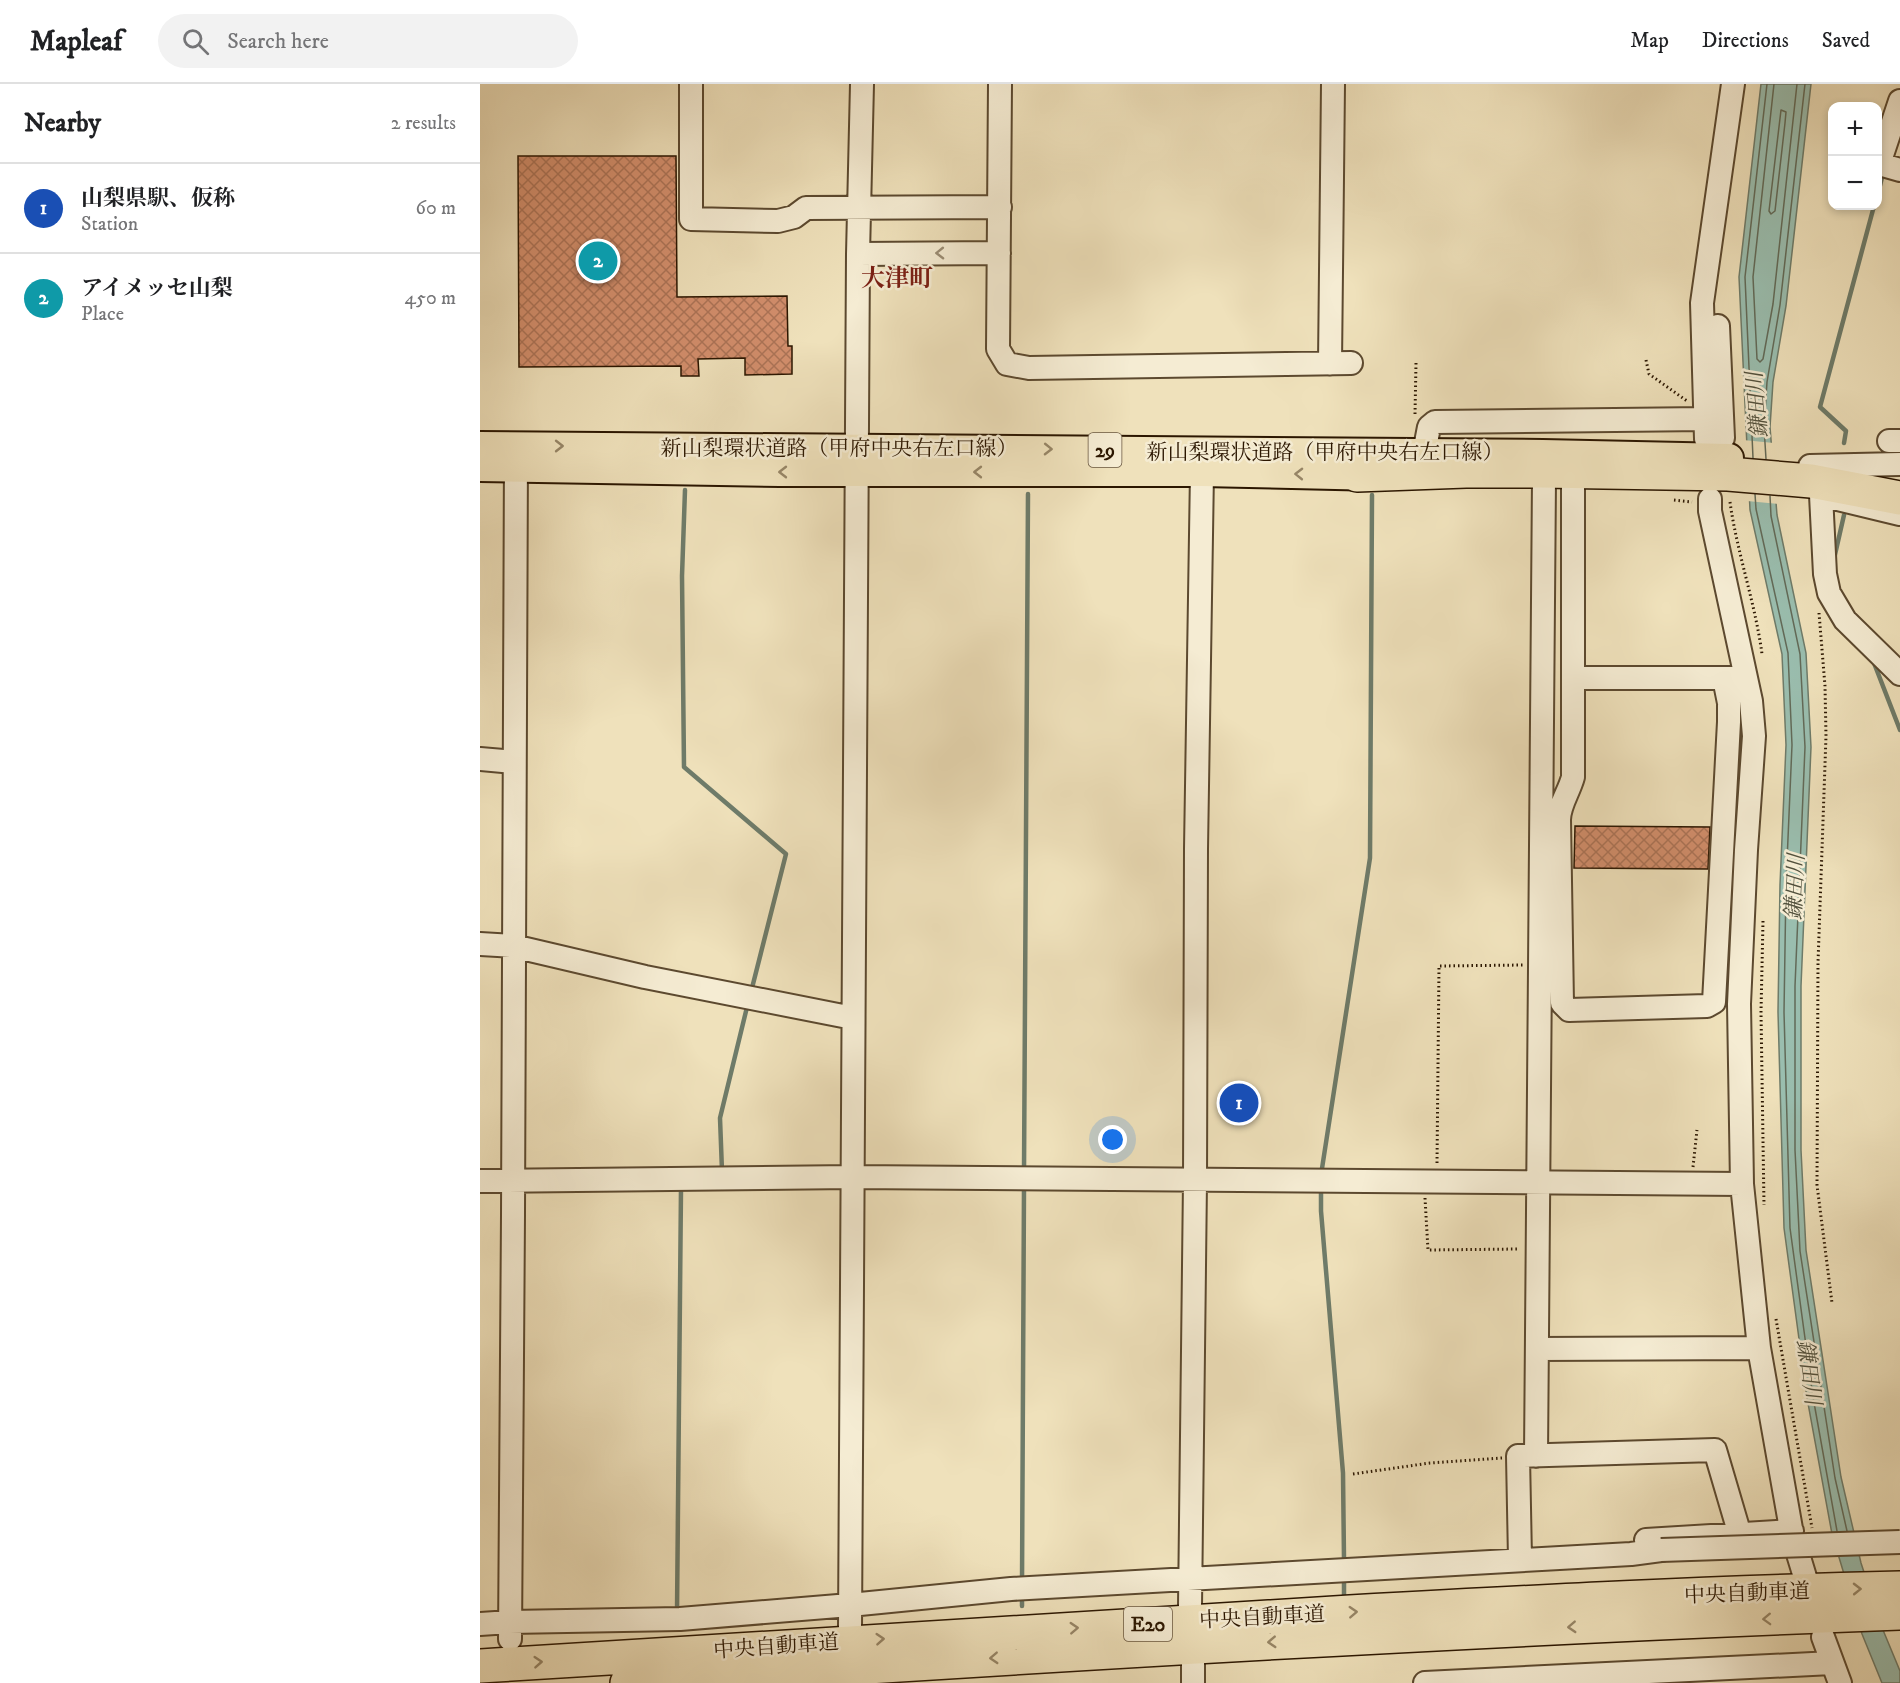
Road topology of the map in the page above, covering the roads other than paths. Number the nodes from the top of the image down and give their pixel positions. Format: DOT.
graph roads {
  1 [pos="691,84"];
  2 [pos="862,84"];
  3 [pos="1000,84"];
  4 [pos="1333,84"];
  5 [pos="1734,84"];
  6 [pos="1900,101"];
  7 [pos="1890,167"];
  8 [pos="1000,207"];
  9 [pos="859,208"];
  10 [pos="999,253"];
  11 [pos="858,254"];
  12 [pos="480,446"];
  13 [pos="1424,453"];
  14 [pos="516,456"];
  15 [pos="1719,459"];
  16 [pos="857,460"];
  17 [pos="1900,464"];
  18 [pos="480,467"];
  19 [pos="1202,472"];
  20 [pos="1357,475"];
  21 [pos="1544,479"];
  22 [pos="1573,480"];
  23 [pos="1900,482"];
  24 [pos="1812,484"];
  25 [pos="1900,498"];
  26 [pos="1900,514"];
  27 [pos="1900,674"];
  28 [pos="1573,678"];
  29 [pos="1735,678"];
  30 [pos="480,759"];
  31 [pos="514,762"];
  32 [pos="1550,810"];
  33 [pos="480,944"];
  34 [pos="513,946"];
  35 [pos="853,1018"];
  36 [pos="852,1177"];
  37 [pos="480,1181"];
  38 [pos="513,1181"];
  39 [pos="1195,1181"];
  40 [pos="1539,1183"];
  41 [pos="1742,1184"];
  42 [pos="1759,1348"];
  43 [pos="1538,1349"];
  44 [pos="1527,1456"];
  45 [pos="1740,1535"];
  46 [pos="1799,1539"];
  47 [pos="1900,1542"];
  48 [pos="1631,1554"];
  49 [pos="1520,1559"];
  50 [pos="1191,1579"];
  51 [pos="1899,1597"];
  52 [pos="850,1605"];
  53 [pos="1817,1605"];
  54 [pos="1190,1607"];
  55 [pos="480,1624"];
  56 [pos="850,1628"];
  57 [pos="510,1631"];
  58 [pos="480,1666"];
  59 [pos="1836,1673"];
  60 [pos="627,1683"];
  61 [pos="1425,1683"];
  1 -- 9 [label="street"];
  2 -- 9 [label="street"];
  3 -- 8 [label="street"];
  4 -- 10 [label="street"];
  5 -- 15 [label="street"];
  6 -- 7 [label="street"];
  8 -- 9 [label="street"];
  8 -- 10 [label="street"];
  9 -- 11 [label="street"];
  10 -- 11 [label="street, one-way"];
  11 -- 16 [label="street"];
  12 -- 14 [label="main road, 新山梨環状道路（甲府中央右左口線） / 29"];
  13 -- 15 [label="main road, 新山梨環状道路（甲府中央右左口線） / 29"];
  13 -- 15 [label="street"];
  16 -- 13 [label="main road, 新山梨環状道路（甲府中央右左口線） / 29, one-way"];
  14 -- 16 [label="main road, 新山梨環状道路（甲府中央右左口線） / 29"];
  14 -- 18 [label="main road, 新山梨環状道路（甲府中央右左口線） / 29"];
  14 -- 31 [label="street"];
  15 -- 20 [label="highway"];
  15 -- 22 [label="main road, 新山梨環状道路（甲府中央右左口線）"];
  15 -- 24 [label="highway"];
  15 -- 29 [label="street"];
  19 -- 16 [label="main road, 新山梨環状道路（甲府中央右左口線） / 29, one-way"];
  16 -- 35 [label="street"];
  17 -- 24 [label="street"];
  20 -- 19 [label="main road, 新山梨環状道路（甲府中央右左口線） / 29, one-way"];
  19 -- 39 [label="street"];
  20 -- 21 [label="main road, 新山梨環状道路（甲府中央右左口線）"];
  21 -- 22 [label="main road, 新山梨環状道路（甲府中央右左口線）"];
  21 -- 32 [label="street"];
  22 -- 28 [label="street"];
  23 -- 24 [label="highway"];
  24 -- 25 [label="highway"];
  24 -- 26 [label="street"];
  24 -- 27 [label="street"];
  28 -- 29 [label="street"];
  28 -- 32 [label="street"];
  29 -- 32 [label="street"];
  29 -- 41 [label="street"];
  30 -- 31 [label="street"];
  31 -- 34 [label="street"];
  32 -- 40 [label="street"];
  33 -- 34 [label="street"];
  34 -- 35 [label="street"];
  34 -- 38 [label="street"];
  35 -- 36 [label="street"];
  36 -- 38 [label="street"];
  36 -- 39 [label="street"];
  36 -- 52 [label="street"];
  37 -- 38 [label="street"];
  38 -- 57 [label="street"];
  39 -- 40 [label="street"];
  39 -- 50 [label="street"];
  40 -- 41 [label="street"];
  40 -- 43 [label="street"];
  41 -- 42 [label="street"];
  42 -- 43 [label="street"];
  42 -- 46 [label="street"];
  43 -- 44 [label="street"];
  44 -- 45 [label="street"];
  44 -- 49 [label="street"];
  45 -- 46 [label="street"];
  45 -- 48 [label="street"];
  46 -- 53 [label="street"];
  47 -- 48 [label="street, bridge"];
  48 -- 49 [label="street"];
  49 -- 50 [label="street"];
  50 -- 52 [label="street"];
  50 -- 54 [label="street"];
  51 -- 53 [label="highway, 中央自動車道 / E20"];
  52 -- 56 [label="street"];
  52 -- 57 [label="street"];
  58 -- 53 [label="highway, 中央自動車道 / E20, one-way"];
  53 -- 59 [label="street"];
  53 -- 60 [label="highway, 中央自動車道 / E20, one-way"];
  55 -- 57 [label="street"];
  59 -- 61 [label="street"];
}
